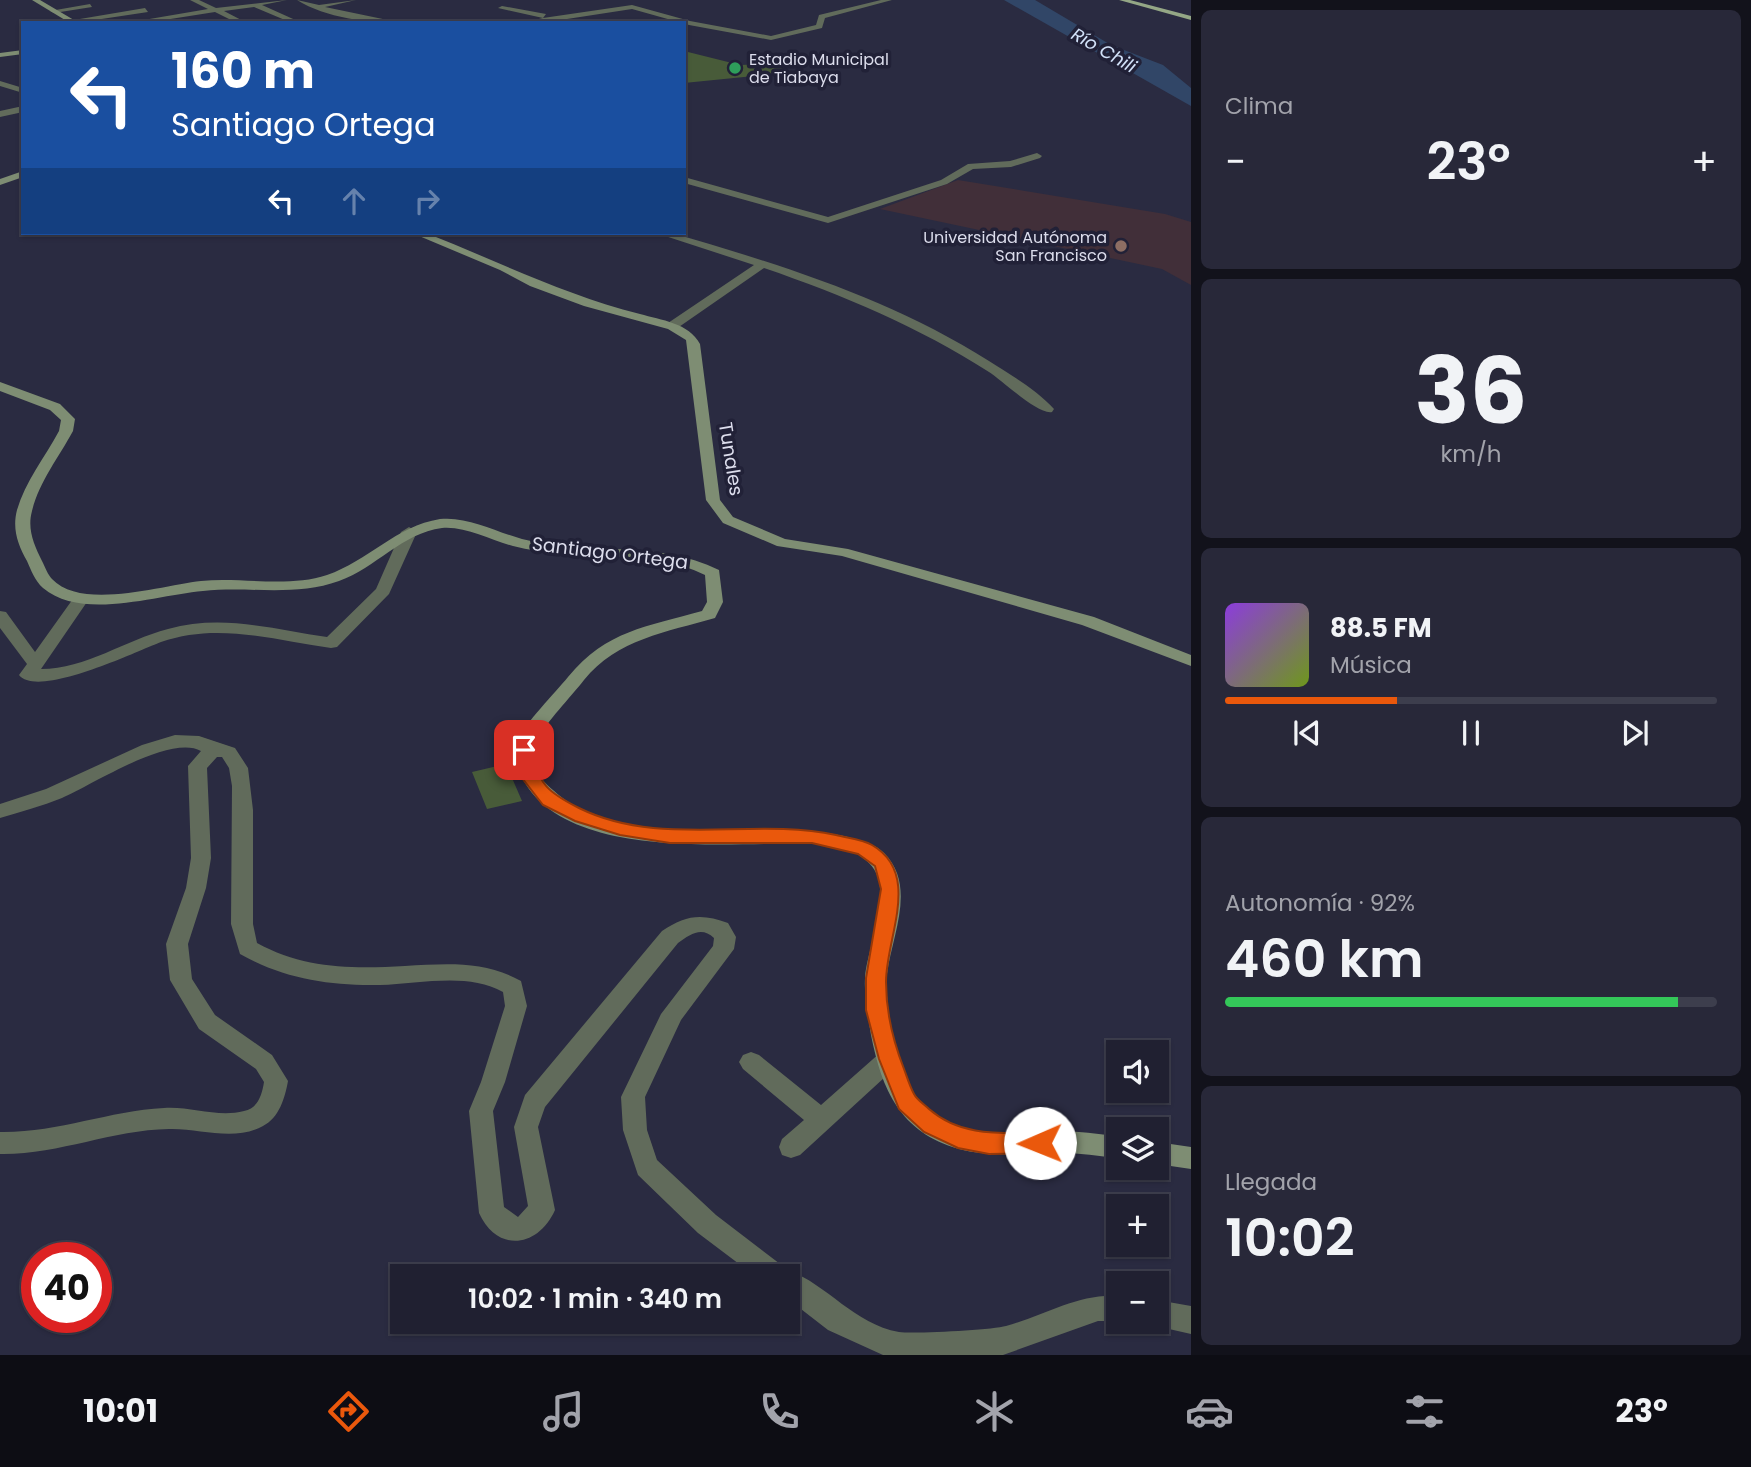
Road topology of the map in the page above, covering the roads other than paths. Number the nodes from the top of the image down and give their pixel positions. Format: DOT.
graph roads {
  1 [pos="35,0"];
  2 [pos="244,0"];
  3 [pos="284,0"];
  4 [pos="300,0"];
  5 [pos="353,0"];
  6 [pos="889,0"];
  7 [pos="1122,0"];
  8 [pos="192,2"];
  9 [pos="254,4"];
  10 [pos="316,6"];
  11 [pos="502,8"];
  12 [pos="149,9"];
  13 [pos="216,10"];
  14 [pos="54,11"];
  15 [pos="114,14"];
  16 [pos="341,15"];
  17 [pos="323,18"];
  18 [pos="559,18"];
  19 [pos="1191,18"];
  20 [pos="310,20"];
  21 [pos="72,21"];
  22 [pos="79,21"];
  23 [pos="127,21"];
  24 [pos="144,21"];
  25 [pos="240,21"];
  26 [pos="293,21"];
  27 [pos="302,21"];
  28 [pos="348,21"];
  29 [pos="384,21"];
  30 [pos="539,21"];
  31 [pos="682,21"];
  32 [pos="686,22"];
  33 [pos="21,52"];
  34 [pos="0,55"];
  35 [pos="11,78"];
  36 [pos="0,81"];
  37 [pos="21,91"];
  38 [pos="21,109"];
  39 [pos="0,114"];
  40 [pos="1037,156"];
  41 [pos="21,175"];
  42 [pos="0,181"];
  43 [pos="686,181"];
  44 [pos="421,235"];
  45 [pos="669,235"];
  46 [pos="764,263"];
  47 [pos="672,326"];
  48 [pos="0,386"];
  49 [pos="1047,409"];
  50 [pos="409,532"];
  51 [pos="81,599"];
  52 [pos="0,616"];
  53 [pos="1191,661"];
  54 [pos="36,665"];
  55 [pos="213,750"];
  56 [pos="0,811"];
  57 [pos="889,1059"];
  58 [pos="751,1062"];
  59 [pos="821,1120"];
  60 [pos="0,1143"];
  61 [pos="1106,1146"];
  62 [pos="790,1147"];
  63 [pos="1169,1154"];
  64 [pos="1191,1157"];
  65 [pos="761,1264"];
  66 [pos="800,1292"];
  67 [pos="1106,1308"];
  68 [pos="1169,1316"];
  69 [pos="1191,1320"];
  1 -- 14 [label="street"];
  2 -- 9 [label="street"];
  3 -- 9 [label="street"];
  4 -- 10 [label="street"];
  5 -- 10 [label="street"];
  6 -- 32 [label="street"];
  7 -- 19 [label="main road"];
  8 -- 13 [label="street"];
  9 -- 13 [label="street"];
  9 -- 26 [label="street"];
  10 -- 16 [label="street"];
  11 -- 18 [label="street"];
  12 -- 15 [label="street"];
  13 -- 24 [label="street"];
  13 -- 25 [label="street"];
  14 -- 15 [label="street"];
  14 -- 21 [label="street"];
  15 -- 22 [label="street"];
  15 -- 23 [label="street"];
  16 -- 17 [label="street"];
  16 -- 28 [label="street"];
  16 -- 29 [label="street"];
  18 -- 30 [label="street"];
  18 -- 31 [label="street"];
  20 -- 27 [label="street"];
  33 -- 34 [label="street"];
  35 -- 36 [label="street"];
  36 -- 37 [label="street"];
  38 -- 39 [label="street"];
  40 -- 43 [label="street"];
  41 -- 42 [label="street"];
  44 -- 47 [label="street"];
  45 -- 46 [label="street"];
  46 -- 47 [label="street"];
  46 -- 49 [label="street"];
  47 -- 53 [label="street, Tunales"];
  48 -- 51 [label="street, Santiago Ortega"];
  50 -- 51 [label="street, Santiago Ortega"];
  50 -- 54 [label="street"];
  50 -- 57 [label="street, Santiago Ortega"];
  51 -- 54 [label="street"];
  52 -- 54 [label="street"];
  55 -- 56 [label="street"];
  55 -- 60 [label="street"];
  55 -- 65 [label="street"];
  57 -- 59 [label="street"];
  57 -- 61 [label="street, Santiago Ortega"];
  58 -- 59 [label="street"];
  59 -- 62 [label="street"];
  63 -- 64 [label="street"];
  66 -- 67 [label="street"];
  68 -- 69 [label="street"];
}
